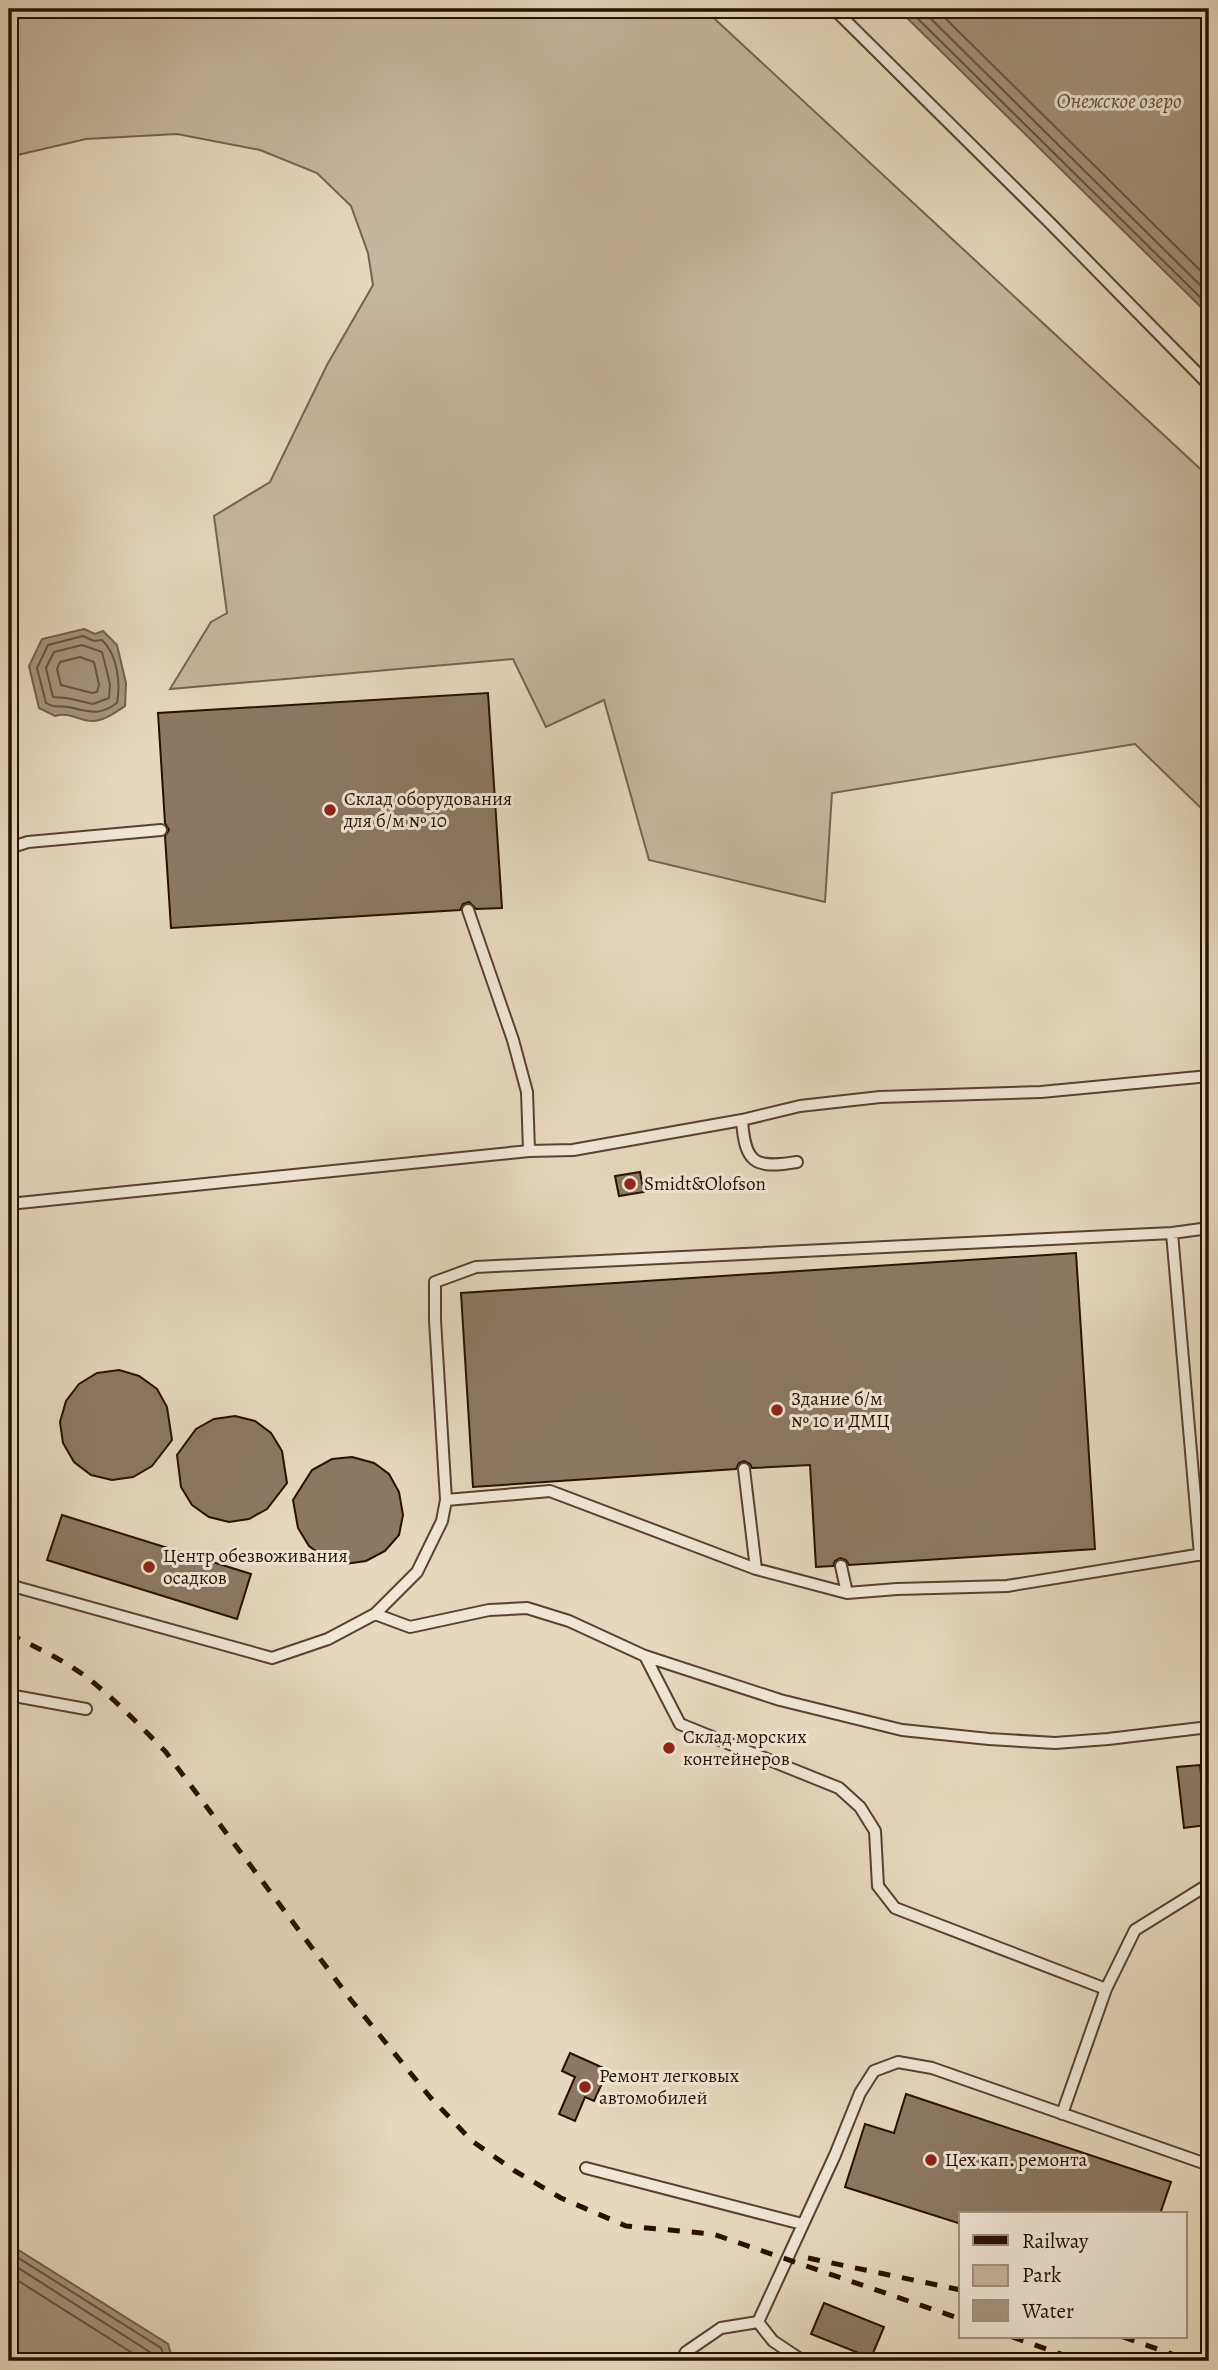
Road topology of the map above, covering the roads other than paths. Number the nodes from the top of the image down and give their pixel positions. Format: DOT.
graph roads {
  1 [pos="834,9"];
  2 [pos="1209,385"];
  3 [pos="161,830"];
  4 [pos="9,848"];
  5 [pos="468,910"];
  6 [pos="1209,1076"];
  7 [pos="742,1120"];
  8 [pos="529,1152"];
  9 [pos="797,1162"];
  10 [pos="9,1203"];
  11 [pos="1209,1228"];
  12 [pos="1172,1233"];
  13 [pos="744,1469"];
  14 [pos="446,1500"];
  15 [pos="1205,1554"];
  16 [pos="841,1566"];
  17 [pos="756,1569"];
  18 [pos="9,1585"];
  19 [pos="847,1594"];
  20 [pos="375,1614"];
  21 [pos="645,1656"];
  22 [pos="9,1695"];
  23 [pos="86,1709"];
  24 [pos="1209,1727"];
  25 [pos="1209,1884"];
  26 [pos="1106,1989"];
  27 [pos="1062,2114"];
  28 [pos="1209,2165"];
  29 [pos="586,2168"];
  30 [pos="803,2224"];
  31 [pos="758,2322"];
  32 [pos="681,2361"];
  33 [pos="803,2361"];
  1 -- 2 [label="lane"];
  3 -- 4 [label="lane"];
  5 -- 8 [label="lane"];
  6 -- 7 [label="lane"];
  7 -- 8 [label="lane"];
  7 -- 9 [label="lane"];
  8 -- 10 [label="lane"];
  11 -- 12 [label="lane"];
  12 -- 14 [label="lane"];
  12 -- 15 [label="lane"];
  13 -- 17 [label="lane"];
  14 -- 17 [label="lane"];
  14 -- 20 [label="lane"];
  15 -- 19 [label="lane"];
  16 -- 19 [label="lane"];
  17 -- 19 [label="lane"];
  18 -- 20 [label="lane"];
  20 -- 21 [label="lane"];
  21 -- 24 [label="lane"];
  21 -- 26 [label="lane"];
  22 -- 23 [label="lane"];
  25 -- 26 [label="lane"];
  26 -- 27 [label="lane"];
  27 -- 28 [label="lane"];
  27 -- 30 [label="lane"];
  29 -- 30 [label="lane"];
  30 -- 31 [label="lane"];
  31 -- 32 [label="lane"];
  31 -- 33 [label="lane"];
}
